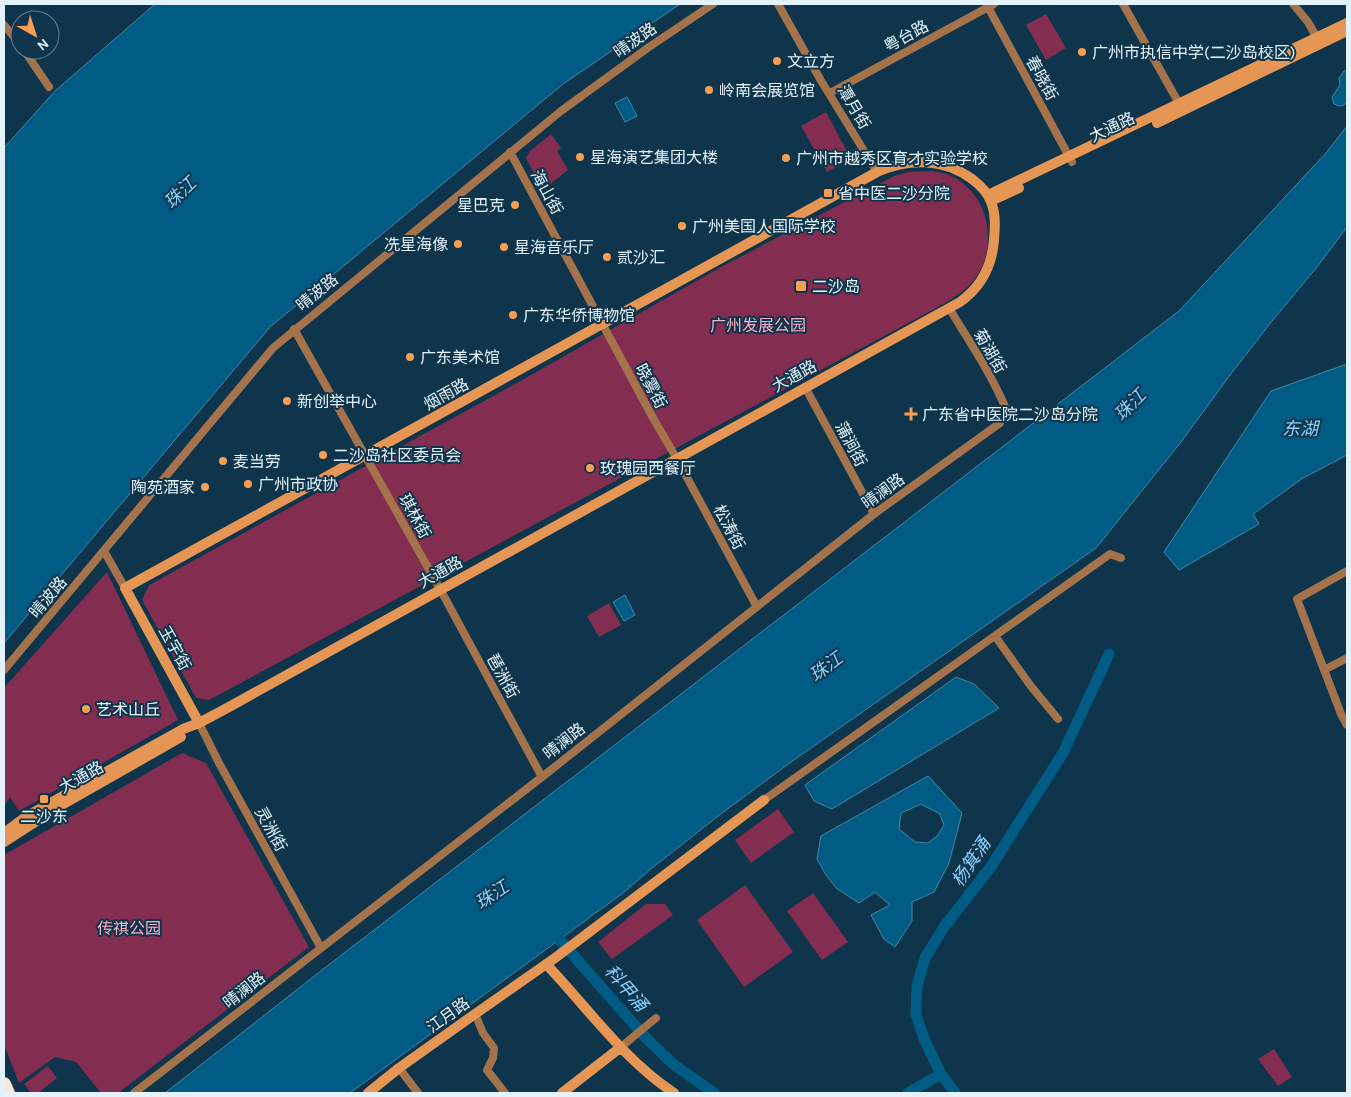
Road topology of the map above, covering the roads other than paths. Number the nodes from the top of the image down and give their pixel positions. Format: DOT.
graph roads {
  1 [pos="712,4"];
  2 [pos="778,4"];
  3 [pos="1124,4"];
  4 [pos="1294,4"];
  5 [pos="991,5"];
  6 [pos="1347,23"];
  7 [pos="1347,31"];
  8 [pos="1319,41"];
  9 [pos="31,60"];
  10 [pos="49,87"];
  11 [pos="830,93"];
  12 [pos="1181,107"];
  13 [pos="510,152"];
  14 [pos="1071,160"];
  15 [pos="877,172"];
  16 [pos="989,198"];
  17 [pos="949,308"];
  18 [pos="603,325"];
  19 [pos="294,329"];
  20 [pos="805,386"];
  21 [pos="1006,409"];
  22 [pos="366,455"];
  23 [pos="677,459"];
  24 [pos="874,514"];
  25 [pos="104,551"];
  26 [pos="1121,558"];
  27 [pos="1347,570"];
  28 [pos="125,588"];
  29 [pos="440,589"];
  30 [pos="757,607"];
  31 [pos="995,636"];
  32 [pos="1347,658"];
  33 [pos="4,670"];
  34 [pos="1324,670"];
  35 [pos="1058,719"];
  36 [pos="199,723"];
  37 [pos="1347,725"];
  38 [pos="542,776"];
  39 [pos="764,800"];
  40 [pos="4,833"];
  41 [pos="4,842"];
  42 [pos="321,948"];
  43 [pos="551,961"];
  44 [pos="475,1014"];
  45 [pos="656,1018"];
  46 [pos="621,1048"];
  47 [pos="399,1068"];
  48 [pos="4,1084"];
  49 [pos="8,1093"];
  50 [pos="134,1093"];
  51 [pos="368,1093"];
  52 [pos="418,1093"];
  53 [pos="505,1093"];
  54 [pos="562,1093"];
  55 [pos="674,1093"];
  1 -- 13 [label="street, 晴波路"];
  2 -- 11 [label="street, 潭月街"];
  3 -- 12 [label="street"];
  4 -- 8 [label="street"];
  5 -- 11 [label="street, 粤台路"];
  5 -- 14 [label="street, 春晓街"];
  6 -- 8 [label="main road, 大通路"];
  7 -- 8 [label="main road, 大通路"];
  8 -- 12 [label="main road, 大通路"];
  9 -- 10 [label="street"];
  11 -- 15 [label="street, 潭月街"];
  12 -- 14 [label="main road, 大通路"];
  13 -- 18 [label="street, 海山街"];
  13 -- 19 [label="street, 晴波路"];
  14 -- 16 [label="main road, 大通路"];
  15 -- 16 [label="main road, 烟雨路"];
  15 -- 18 [label="main road, 烟雨路"];
  16 -- 17 [label="main road, 大通路"];
  17 -- 20 [label="main road, 大通路"];
  17 -- 21 [label="street, 菊湖街"];
  18 -- 22 [label="main road, 烟雨路"];
  18 -- 23 [label="street, 晓雾街"];
  19 -- 22 [label="street, 琪林街"];
  19 -- 25 [label="street, 晴波路"];
  20 -- 23 [label="main road, 大通路"];
  20 -- 24 [label="street, 蒲涧街"];
  21 -- 24 [label="street, 晴澜路"];
  22 -- 28 [label="main road, 烟雨路"];
  22 -- 29 [label="street, 琪林街"];
  23 -- 29 [label="main road, 大通路"];
  23 -- 30 [label="street, 松涛街"];
  24 -- 30 [label="street, 晴澜路"];
  25 -- 28 [label="street"];
  25 -- 33 [label="street, 晴波路"];
  26 -- 31 [label="street"];
  27 -- 34 [label="street"];
  28 -- 36 [label="main road, 玉宇街"];
  29 -- 36 [label="main road, 大通路"];
  29 -- 38 [label="street, 琶洲街"];
  30 -- 38 [label="street, 晴澜路"];
  31 -- 35 [label="street"];
  31 -- 39 [label="street"];
  32 -- 34 [label="street"];
  34 -- 37 [label="street"];
  36 -- 40 [label="main road, 大通路"];
  36 -- 41 [label="main road, 大通路"];
  36 -- 42 [label="street, 灵洲街"];
  38 -- 42 [label="street, 晴澜路"];
  39 -- 43 [label="main road, 江月路"];
  42 -- 50 [label="street, 晴澜路"];
  43 -- 44 [label="main road, 江月路"];
  43 -- 46 [label="main road"];
  44 -- 47 [label="main road, 江月路"];
  44 -- 53 [label="street"];
  45 -- 46 [label="street"];
  46 -- 54 [label="main road"];
  46 -- 55 [label="main road"];
  47 -- 51 [label="main road, 江月路"];
  47 -- 52 [label="street"];
  48 -- 49 [label="highway"];
}
